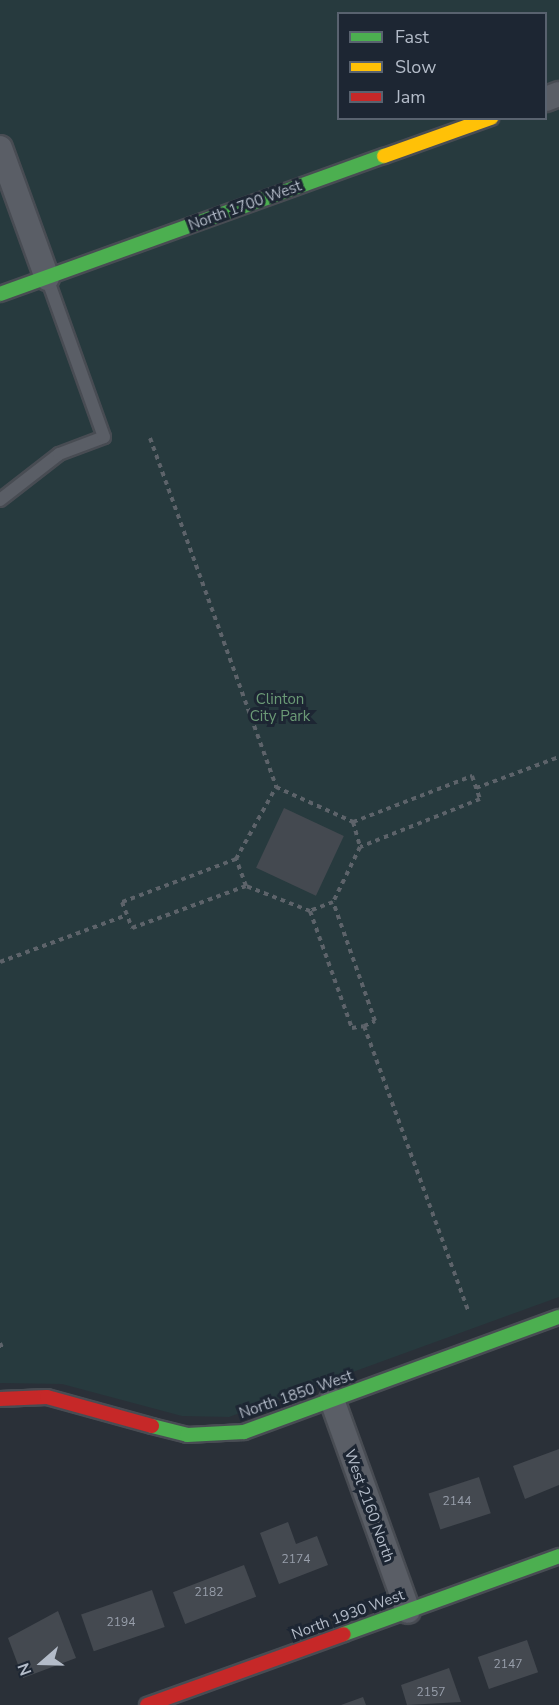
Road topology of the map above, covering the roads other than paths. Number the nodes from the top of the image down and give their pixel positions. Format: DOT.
graph roads {
  1 [pos="485,120"];
  2 [pos="0,148"];
  3 [pos="47,278"];
  4 [pos="0,294"];
  5 [pos="0,500"];
  6 [pos="559,1317"];
  7 [pos="0,1399"];
  8 [pos="332,1400"];
  9 [pos="559,1556"];
  10 [pos="408,1611"];
  11 [pos="147,1705"];
  1 -- 3 [label="street, North 1700 West"];
  2 -- 3 [label="street"];
  3 -- 4 [label="street, North 1700 West"];
  3 -- 5 [label="lane"];
  6 -- 8 [label="street, North 1850 West"];
  7 -- 8 [label="street, North 1850 West"];
  8 -- 10 [label="street, West 2160 North"];
  9 -- 10 [label="street, North 1930 West"];
  10 -- 11 [label="street, North 1930 West"];
}
